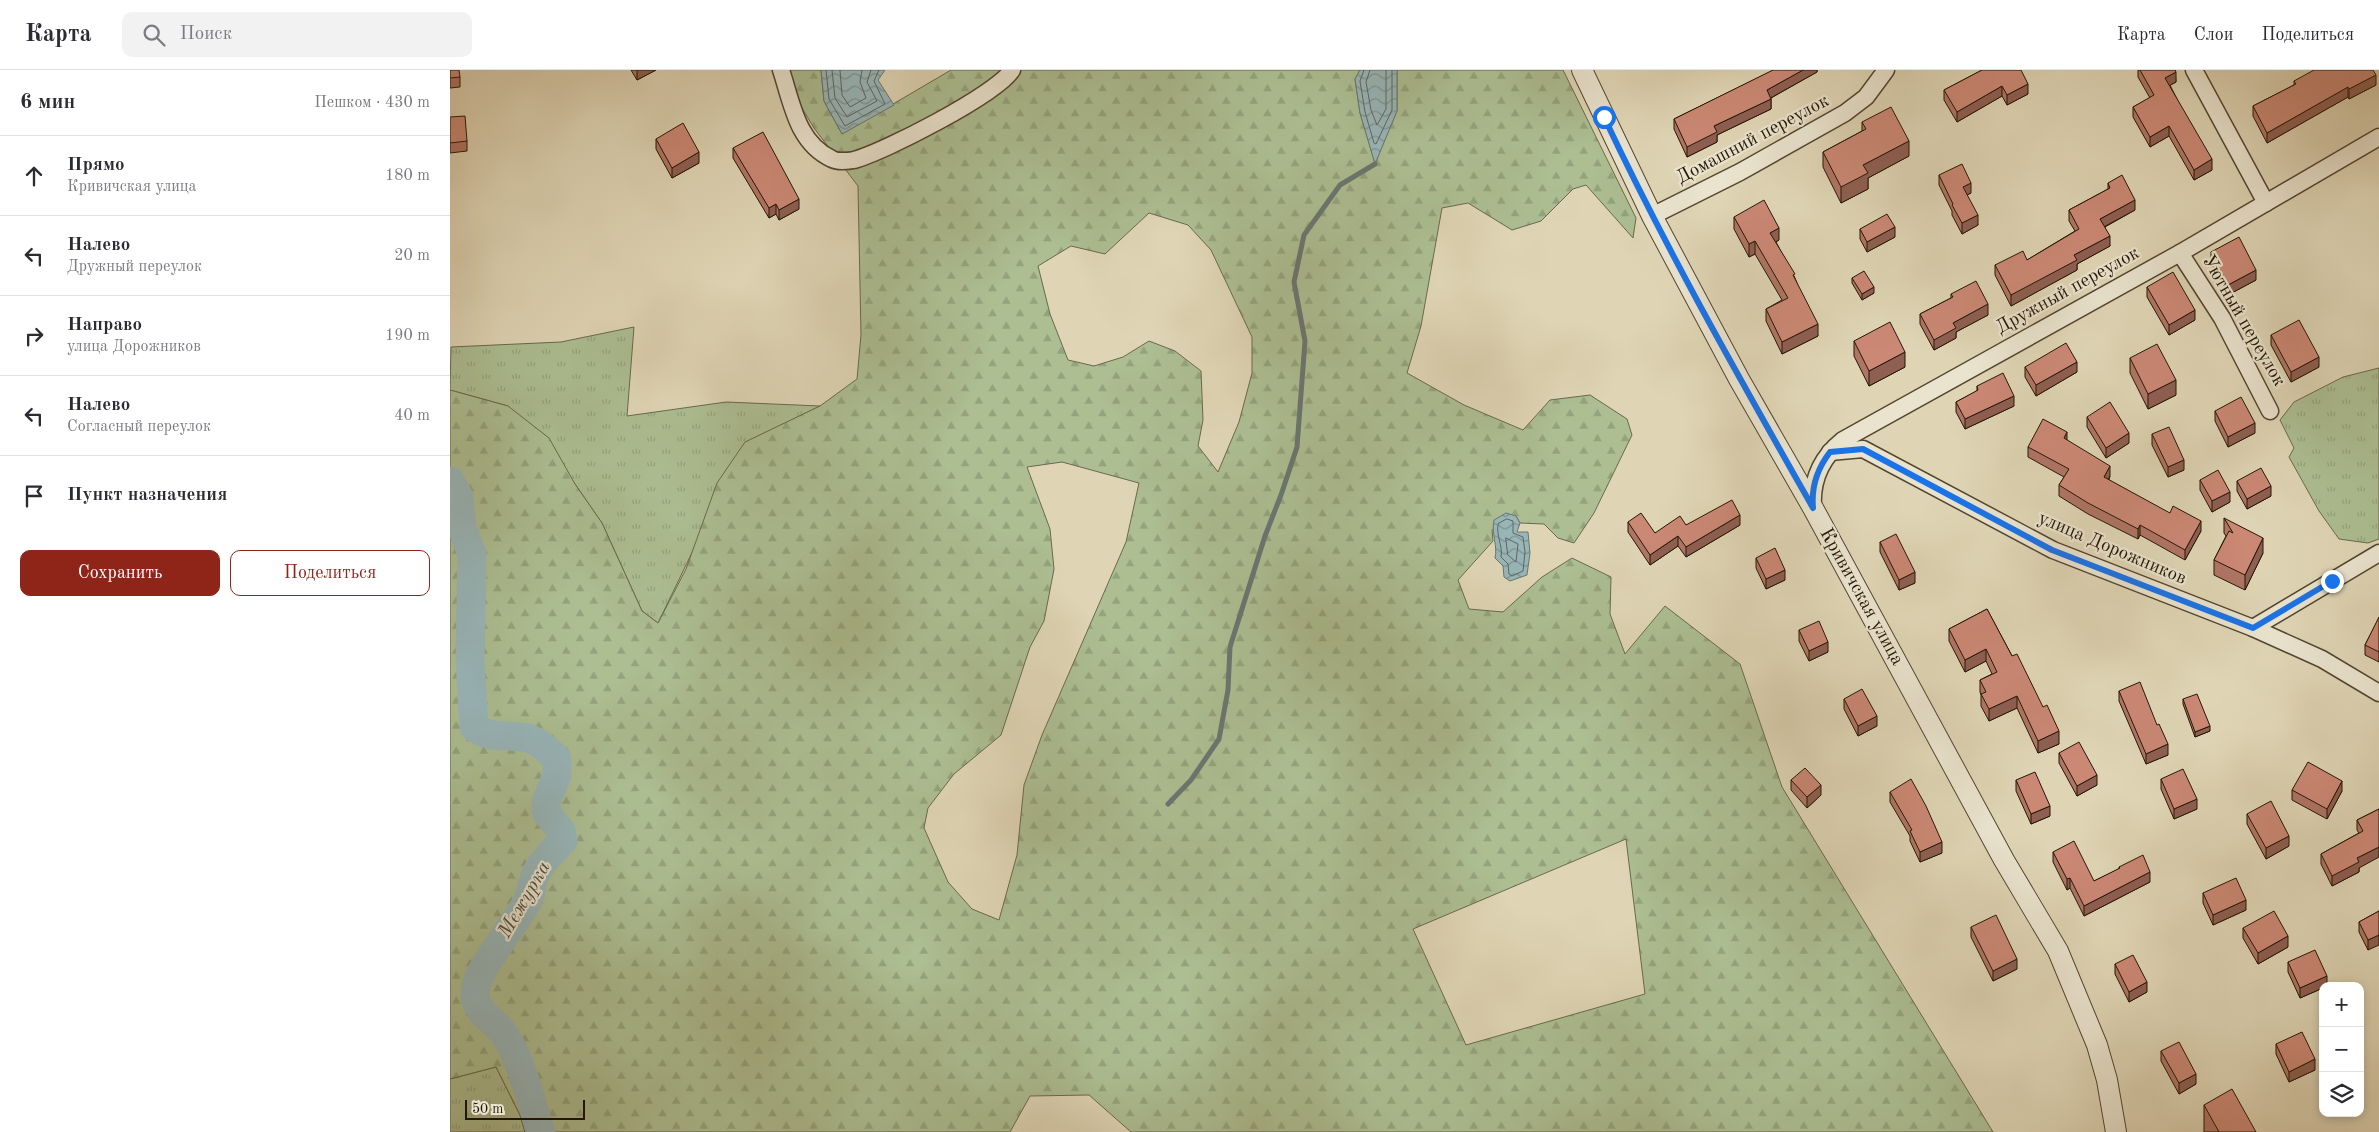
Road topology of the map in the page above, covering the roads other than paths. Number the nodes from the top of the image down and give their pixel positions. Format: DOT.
graph roads {
  1 [pos="781,70"];
  2 [pos="1012,70"];
  3 [pos="1582,70"];
  4 [pos="1886,70"];
  5 [pos="2194,70"];
  6 [pos="2379,137"];
  7 [pos="2266,204"];
  8 [pos="1652,216"];
  9 [pos="2180,253"];
  10 [pos="2270,410"];
  11 [pos="1830,452"];
  12 [pos="1813,508"];
  13 [pos="2379,553"];
  14 [pos="2253,628"];
  15 [pos="2379,693"];
  16 [pos="2116,1132"];
  1 -- 2 [label="street"];
  3 -- 8 [label="street, Кривичская улица"];
  4 -- 8 [label="street, Домашний переулок"];
  5 -- 7 [label="street"];
  6 -- 7 [label="street, Дружный переулок"];
  7 -- 9 [label="street, Дружный переулок"];
  8 -- 12 [label="street, Кривичская улица"];
  9 -- 10 [label="street, Уютный переулок"];
  9 -- 11 [label="street, Дружный переулок"];
  11 -- 12 [label="street, Дружный переулок"];
  11 -- 14 [label="street, улица Дорожников"];
  12 -- 16 [label="street, Кривичская улица"];
  13 -- 14 [label="street"];
  14 -- 15 [label="street, улица Дорожников"];
}
